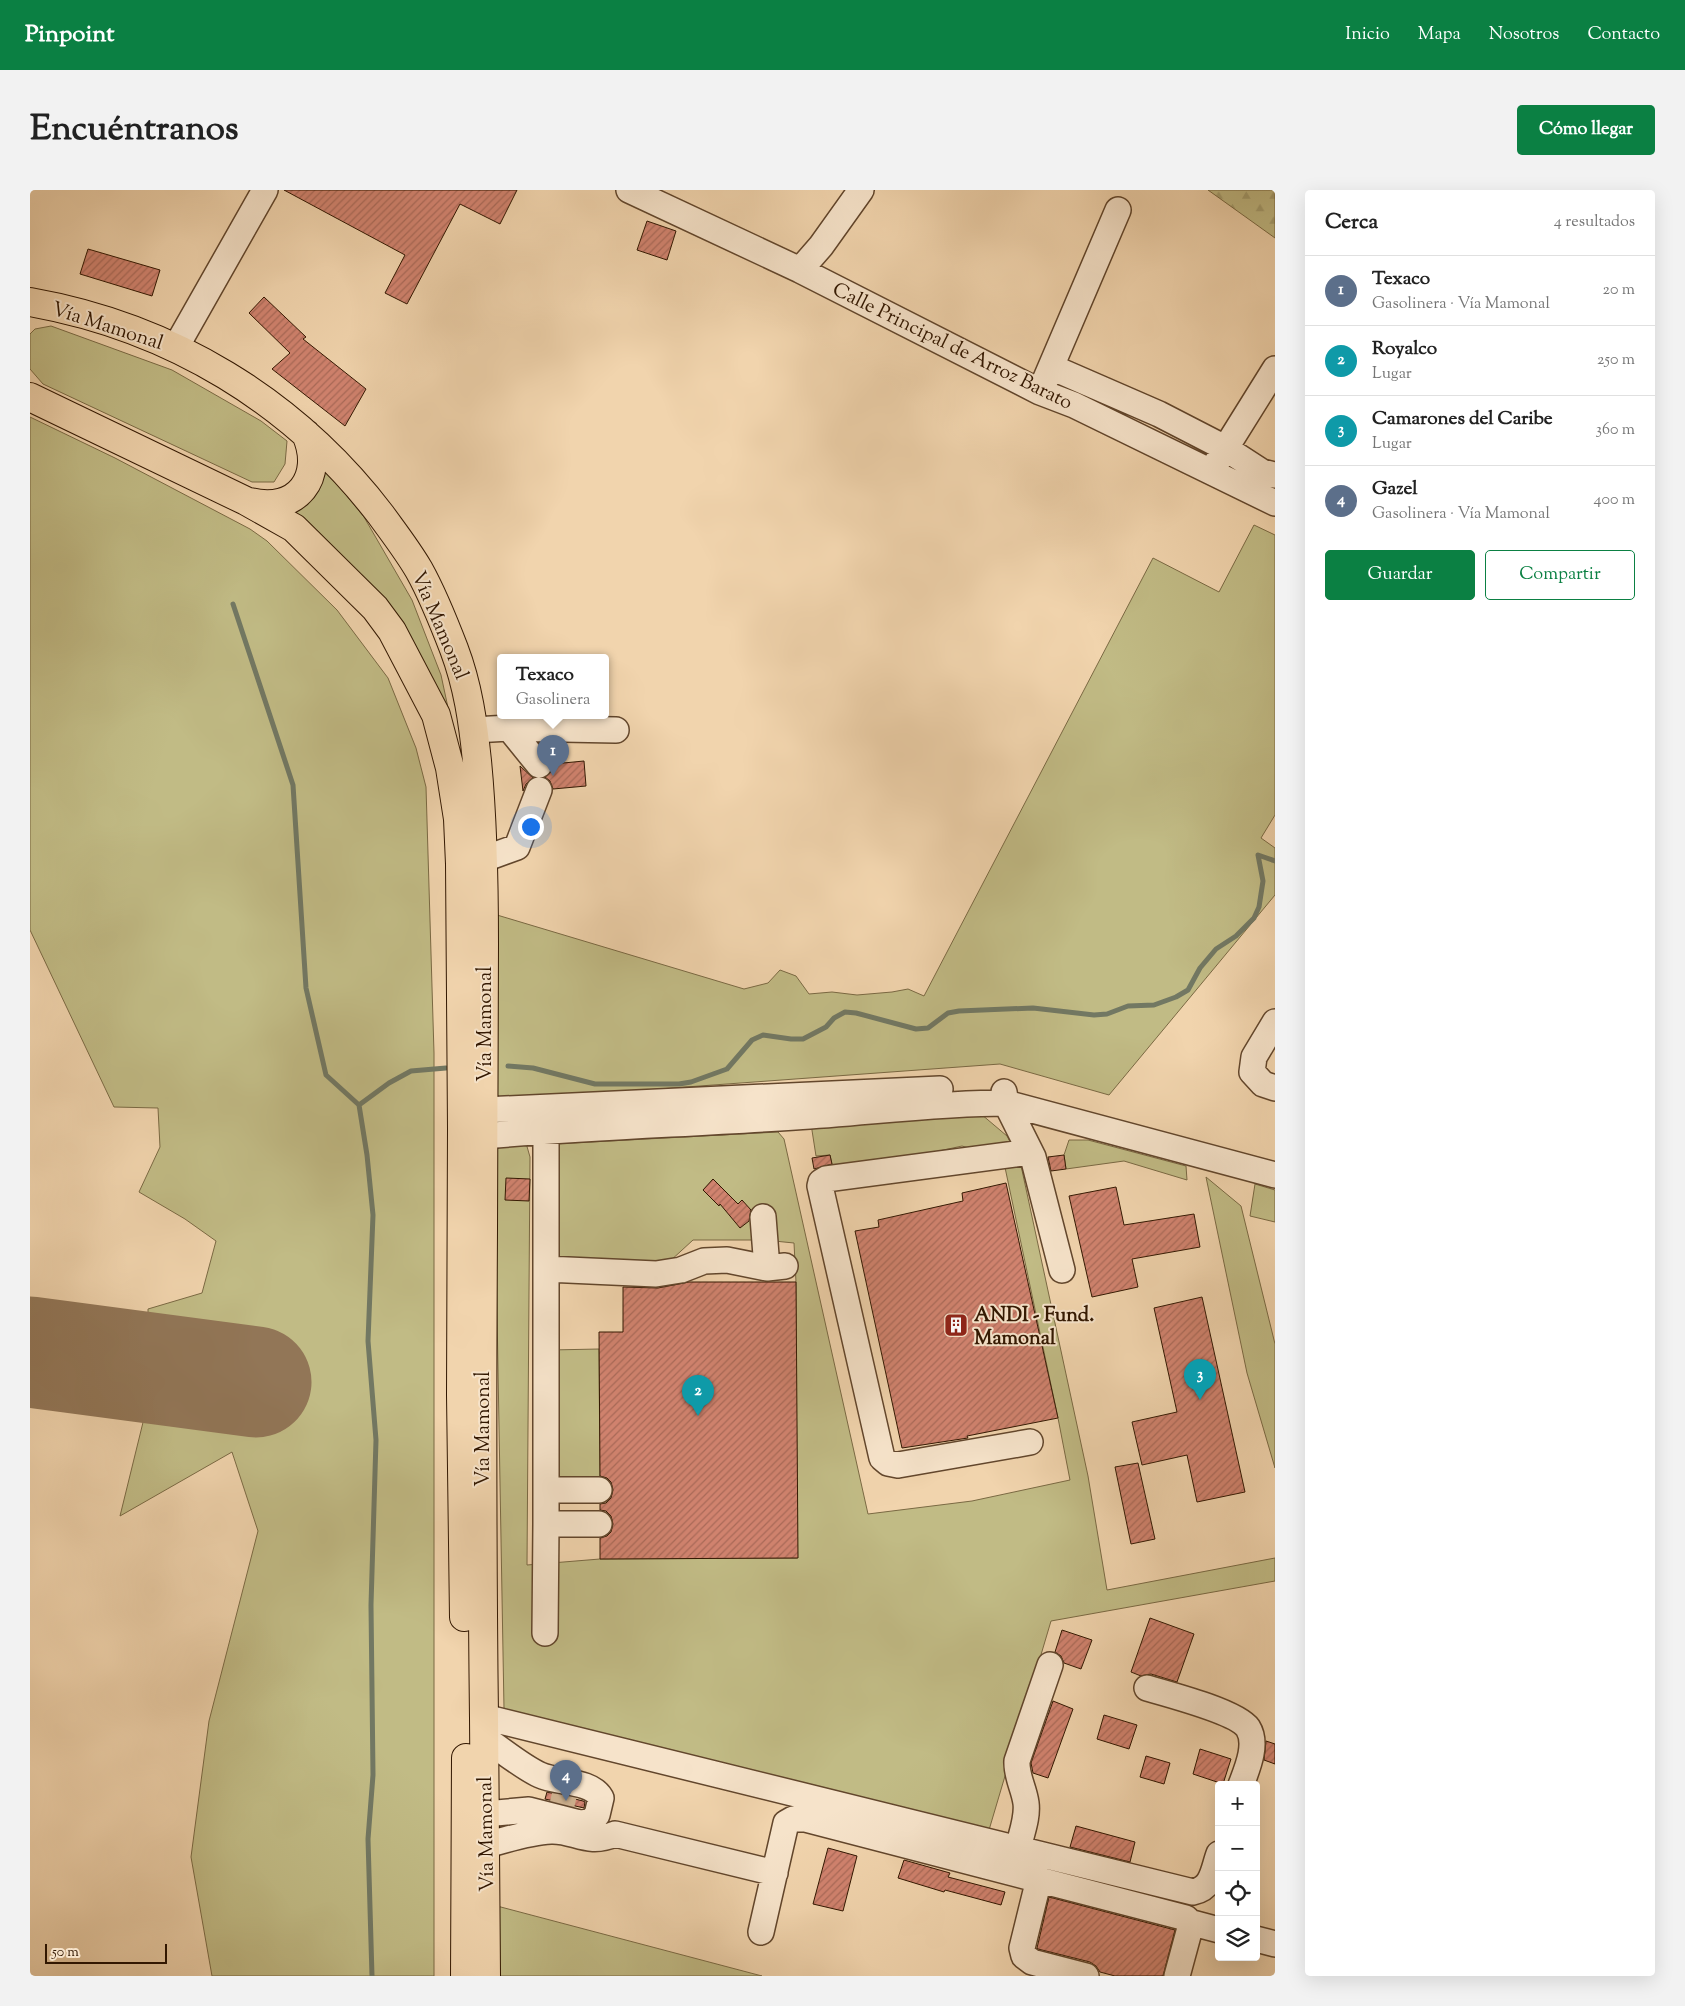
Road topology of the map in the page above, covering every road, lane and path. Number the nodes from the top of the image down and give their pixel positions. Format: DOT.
graph roads {
  1 [pos="265,190"];
  2 [pos="629,190"];
  3 [pos="861,190"];
  4 [pos="1118,210"];
  5 [pos="800,270"];
  6 [pos="30,302"];
  7 [pos="62,308"];
  8 [pos="30,320"];
  9 [pos="176,347"];
  10 [pos="1051,367"];
  11 [pos="1275,369"];
  12 [pos="1040,392"];
  13 [pos="30,397"];
  14 [pos="306,434"];
  15 [pos="1226,448"];
  16 [pos="1210,472"];
  17 [pos="1275,475"];
  18 [pos="246,501"];
  19 [pos="1275,503"];
  20 [pos="509,728"];
  21 [pos="474,730"];
  22 [pos="616,730"];
  23 [pos="539,765"];
  24 [pos="539,790"];
  25 [pos="484,859"];
  26 [pos="1275,1022"];
  27 [pos="1275,1088"];
  28 [pos="1005,1095"];
  29 [pos="546,1106"];
  30 [pos="795,1106"];
  31 [pos="484,1123"];
  32 [pos="546,1131"];
  33 [pos="1166,1137"];
  34 [pos="1030,1152"];
  35 [pos="1275,1160"];
  36 [pos="1275,1175"];
  37 [pos="763,1217"];
  38 [pos="546,1269"];
  39 [pos="1062,1270"];
  40 [pos="1030,1442"];
  41 [pos="546,1490"];
  42 [pos="599,1490"];
  43 [pos="546,1524"];
  44 [pos="599,1524"];
  45 [pos="545,1633"];
  46 [pos="1050,1665"];
  47 [pos="1147,1688"];
  48 [pos="484,1728"];
  49 [pos="1243,1781"];
  50 [pos="485,1814"];
  51 [pos="485,1845"];
  52 [pos="1018,1849"];
  53 [pos="1215,1865"];
  54 [pos="1039,1879"];
  55 [pos="773,1881"];
  56 [pos="1189,1922"];
  57 [pos="1215,1929"];
  58 [pos="761,1932"];
  59 [pos="1260,1940"];
  60 [pos="1275,1944"];
  61 [pos="465,1976"];
  62 [pos="486,1976"];
  63 [pos="1086,1976"];
  64 [pos="1177,1976"];
  1 -- 9 [label="street"];
  2 -- 5 [label="street, Calle Principal de Arroz Barato"];
  3 -- 5 [label="street"];
  4 -- 10 [label="street"];
  5 -- 12 [label="street, Calle Principal de Arroz Barato"];
  6 -- 7 [label="main road, Vía Mamonal"];
  7 -- 8 [label="main road"];
  7 -- 9 [label="main road, Vía Mamonal"];
  9 -- 14 [label="main road, Vía Mamonal"];
  10 -- 12 [label="street"];
  10 -- 15 [label="street"];
  11 -- 15 [label="street"];
  12 -- 16 [label="street, Calle Principal de Arroz Barato"];
  13 -- 18 [label="main road, Vía Mamonal"];
  14 -- 18 [label="main road"];
  14 -- 21 [label="main road, Vía Mamonal"];
  15 -- 16 [label="street"];
  15 -- 17 [label="street"];
  16 -- 19 [label="street, Calle Principal de Arroz Barato"];
  18 -- 61 [label="main road, Vía Mamonal"];
  20 -- 21 [label="street"];
  20 -- 22 [label="street"];
  20 -- 23 [label="street"];
  21 -- 25 [label="main road, Vía Mamonal"];
  24 -- 25 [label="street"];
  25 -- 31 [label="main road, Vía Mamonal"];
  26 -- 27 [label="street"];
  28 -- 30 [label="street"];
  28 -- 33 [label="street"];
  28 -- 34 [label="street"];
  29 -- 30 [label="street"];
  29 -- 31 [label="street"];
  29 -- 32 [label="street"];
  30 -- 32 [label="street"];
  31 -- 32 [label="street"];
  31 -- 48 [label="main road, Vía Mamonal"];
  32 -- 38 [label="street"];
  33 -- 35 [label="street"];
  33 -- 36 [label="street"];
  34 -- 39 [label="street"];
  34 -- 40 [label="street"];
  37 -- 38 [label="street"];
  38 -- 41 [label="street"];
  41 -- 42 [label="street"];
  41 -- 43 [label="street"];
  43 -- 44 [label="street"];
  43 -- 45 [label="street"];
  46 -- 52 [label="street"];
  47 -- 49 [label="street"];
  48 -- 50 [label="main road, Vía Mamonal"];
  48 -- 50 [label="street"];
  48 -- 52 [label="street"];
  50 -- 51 [label="main road, Vía Mamonal"];
  51 -- 55 [label="street"];
  51 -- 62 [label="main road, Vía Mamonal"];
  52 -- 53 [label="street"];
  54 -- 55 [label="street"];
  54 -- 56 [label="street"];
  54 -- 63 [label="street"];
  55 -- 58 [label="street"];
  56 -- 57 [label="street"];
  56 -- 64 [label="street"];
  59 -- 60 [label="street"];
}
